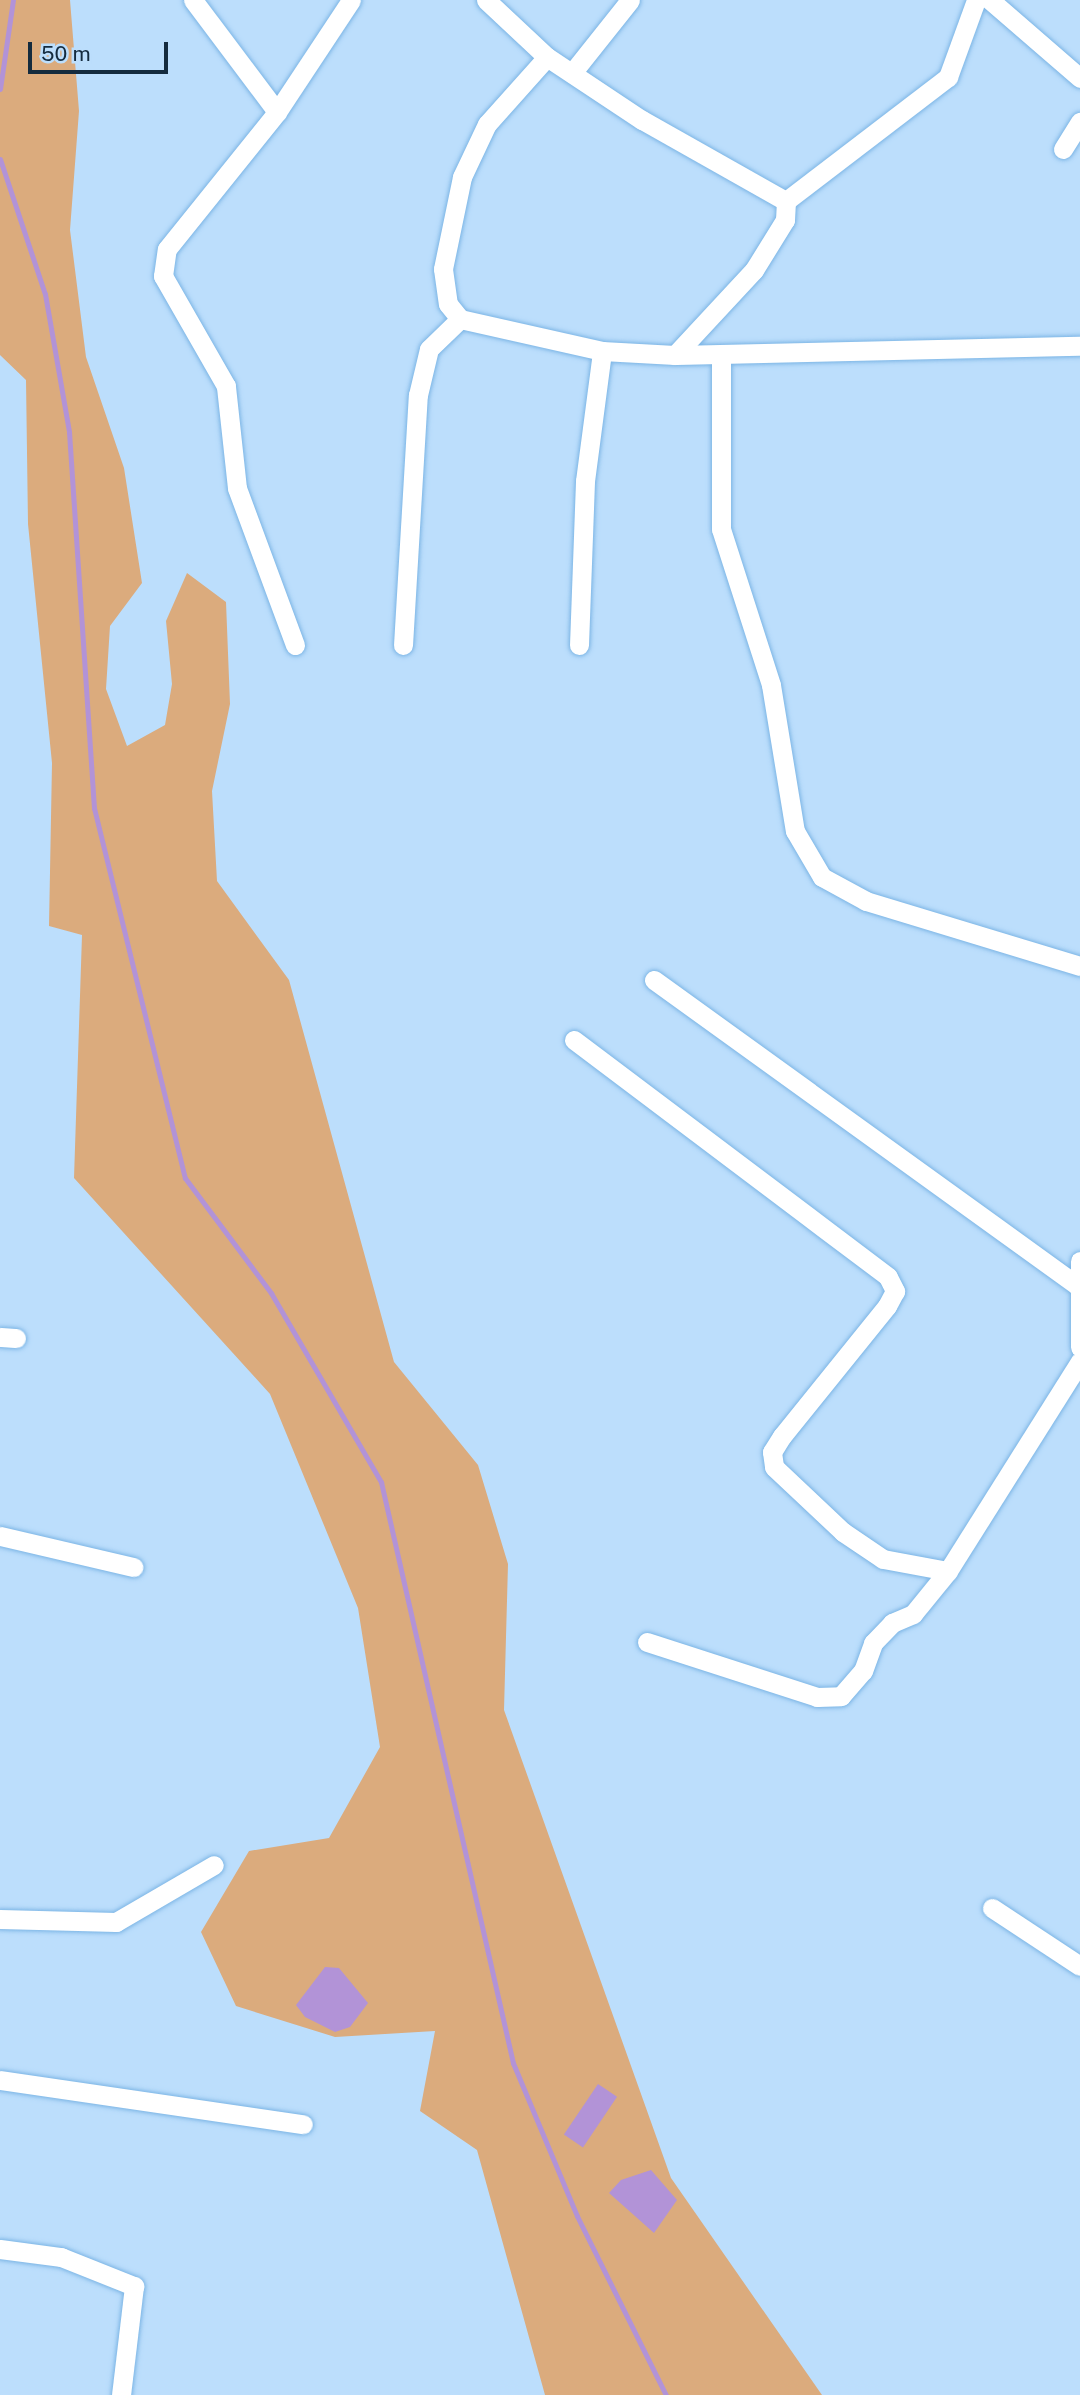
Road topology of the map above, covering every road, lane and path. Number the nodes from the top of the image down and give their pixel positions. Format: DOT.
graph roads {
  1 [pos="193,0"];
  2 [pos="351,0"];
  3 [pos="486,0"];
  4 [pos="630,0"];
  5 [pos="976,0"];
  6 [pos="990,0"];
  7 [pos="547,57"];
  8 [pos="572,73"];
  9 [pos="1080,78"];
  10 [pos="277,112"];
  11 [pos="1080,122"];
  12 [pos="1063,149"];
  13 [pos="786,201"];
  14 [pos="460,319"];
  15 [pos="1080,346"];
  16 [pos="602,351"];
  17 [pos="721,354"];
  18 [pos="675,355"];
  19 [pos="295,645"];
  20 [pos="403,645"];
  21 [pos="579,645"];
  22 [pos="1080,967"];
  23 [pos="654,980"];
  24 [pos="574,1040"];
  25 [pos="1080,1261"];
  26 [pos="1078,1286"];
  27 [pos="1080,1347"];
  28 [pos="1080,1361"];
  29 [pos="0,1536"];
  30 [pos="133,1567"];
  31 [pos="948,1571"];
  32 [pos="647,1642"];
  33 [pos="214,1865"];
  34 [pos="992,1908"];
  35 [pos="0,1919"];
  36 [pos="1080,1966"];
  37 [pos="0,2080"];
  38 [pos="303,2124"];
  39 [pos="0,2249"];
  40 [pos="121,2395"];
  1 -- 10 [label="street"];
  2 -- 10 [label="street"];
  3 -- 7 [label="street"];
  4 -- 8 [label="street"];
  5 -- 13 [label="street"];
  6 -- 9 [label="street"];
  7 -- 8 [label="street"];
  7 -- 14 [label="street"];
  8 -- 13 [label="street"];
  10 -- 19 [label="street"];
  11 -- 12 [label="street"];
  13 -- 18 [label="street"];
  14 -- 16 [label="street"];
  14 -- 20 [label="street"];
  15 -- 17 [label="street"];
  16 -- 18 [label="street"];
  16 -- 21 [label="street"];
  17 -- 18 [label="street"];
  17 -- 22 [label="street"];
  23 -- 26 [label="street"];
  24 -- 31 [label="street"];
  25 -- 26 [label="street"];
  26 -- 27 [label="street"];
  28 -- 31 [label="street"];
  29 -- 30 [label="street"];
  31 -- 32 [label="street"];
  33 -- 35 [label="street"];
  34 -- 36 [label="street"];
  37 -- 38 [label="street"];
  39 -- 40 [label="street"];
}
